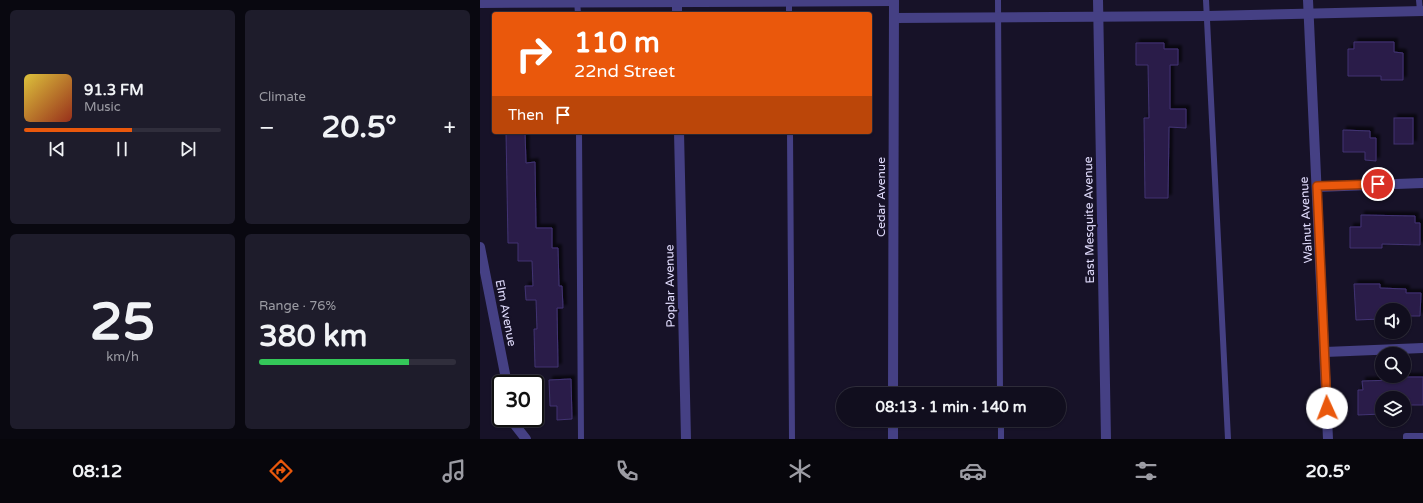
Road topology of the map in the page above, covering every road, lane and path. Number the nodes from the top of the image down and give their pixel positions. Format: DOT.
graph roads {
  1 [pos="894,0"];
  2 [pos="998,0"];
  3 [pos="1098,0"];
  4 [pos="1206,0"];
  5 [pos="1308,0"];
  6 [pos="1420,0"];
  7 [pos="577,1"];
  8 [pos="677,1"];
  9 [pos="789,1"];
  10 [pos="480,3"];
  11 [pos="1421,11"];
  12 [pos="578,12"];
  13 [pos="677,12"];
  14 [pos="789,12"];
  15 [pos="1308,14"];
  16 [pos="1206,16"];
  17 [pos="998,17"];
  18 [pos="1098,17"];
  19 [pos="895,18"];
  20 [pos="579,134"];
  21 [pos="679,134"];
  22 [pos="790,134"];
  23 [pos="1423,183"];
  24 [pos="1317,186"];
  25 [pos="480,247"];
  26 [pos="1423,348"];
  27 [pos="1325,352"];
  28 [pos="505,375"];
  29 [pos="893,387"];
  30 [pos="1000,387"];
  31 [pos="516,427"];
  32 [pos="893,427"];
  33 [pos="1001,427"];
  34 [pos="1423,436"];
  35 [pos="525,439"];
  36 [pos="581,439"];
  37 [pos="686,439"];
  38 [pos="792,439"];
  39 [pos="893,439"];
  40 [pos="1001,439"];
  41 [pos="1106,439"];
  42 [pos="1228,439"];
  43 [pos="1328,439"];
  44 [pos="1406,439"];
  1 -- 9 [label="street"];
  1 -- 19 [label="street, Cedar Avenue"];
  2 -- 17 [label="lane"];
  3 -- 18 [label="street, East Mesquite Avenue"];
  4 -- 16 [label="lane"];
  5 -- 15 [label="street, Walnut Avenue"];
  6 -- 11 [label="lane"];
  7 -- 8 [label="street"];
  7 -- 10 [label="street"];
  7 -- 12 [label="lane"];
  8 -- 9 [label="street"];
  8 -- 13 [label="street"];
  9 -- 14 [label="lane"];
  11 -- 15 [label="street"];
  15 -- 16 [label="street"];
  15 -- 24 [label="street, Walnut Avenue"];
  16 -- 18 [label="street"];
  16 -- 42 [label="lane"];
  17 -- 18 [label="street"];
  17 -- 19 [label="street"];
  17 -- 30 [label="lane"];
  18 -- 41 [label="street, East Mesquite Avenue"];
  19 -- 29 [label="street, Cedar Avenue"];
  20 -- 36 [label="lane"];
  21 -- 37 [label="street, Poplar Avenue"];
  22 -- 38 [label="lane"];
  23 -- 24 [label="street"];
  24 -- 27 [label="street, Walnut Avenue"];
  25 -- 28 [label="street, Elm Avenue"];
  26 -- 27 [label="street"];
  27 -- 43 [label="street, Walnut Avenue"];
  31 -- 35 [label="street"];
  32 -- 39 [label="street"];
  33 -- 40 [label="lane"];
  34 -- 44 [label="lane"];
}
